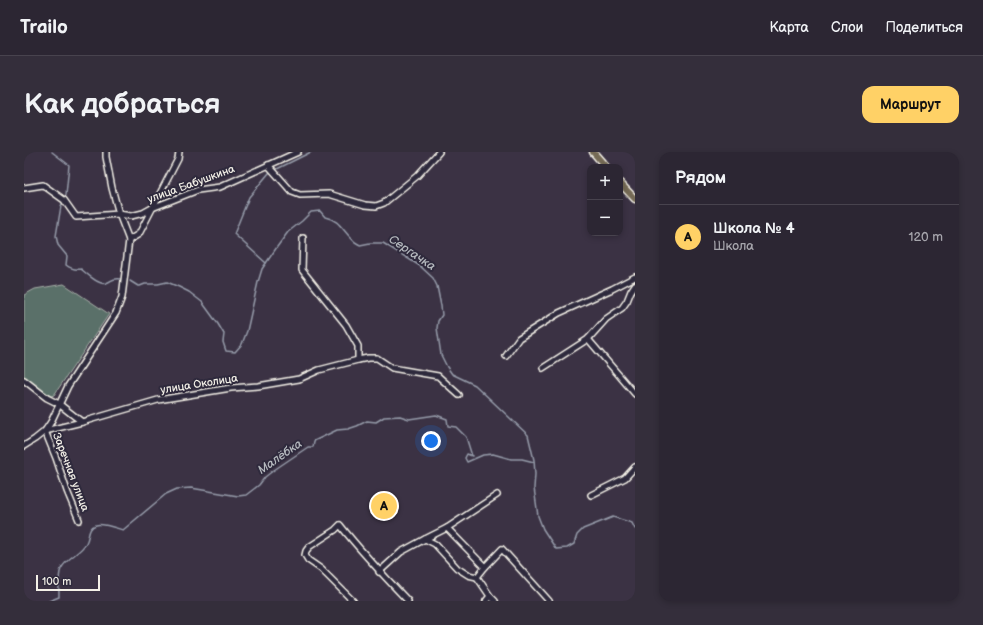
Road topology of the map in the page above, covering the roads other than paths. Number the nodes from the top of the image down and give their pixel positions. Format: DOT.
graph roads {
  1 [pos="106,152"];
  2 [pos="179,152"];
  3 [pos="298,152"];
  4 [pos="439,152"];
  5 [pos="593,152"];
  6 [pos="603,164"];
  7 [pos="268,165"];
  8 [pos="623,186"];
  9 [pos="24,188"];
  10 [pos="635,200"];
  11 [pos="152,208"];
  12 [pos="119,214"];
  13 [pos="303,238"];
  14 [pos="129,240"];
  15 [pos="635,277"];
  16 [pos="635,285"];
  17 [pos="588,338"];
  18 [pos="506,356"];
  19 [pos="358,360"];
  20 [pos="543,368"];
  21 [pos="24,380"];
  22 [pos="635,394"];
  23 [pos="459,395"];
  24 [pos="59,404"];
  25 [pos="82,422"];
  26 [pos="45,431"];
  27 [pos="24,446"];
  28 [pos="635,467"];
  29 [pos="497,495"];
  30 [pos="591,495"];
  31 [pos="79,520"];
  32 [pos="447,528"];
  33 [pos="425,539"];
  34 [pos="485,567"];
  35 [pos="379,572"];
  36 [pos="477,577"];
  37 [pos="490,596"];
  38 [pos="353,601"];
  39 [pos="408,601"];
  40 [pos="486,601"];
  41 [pos="495,601"];
  42 [pos="549,601"];
  1 -- 12 [label="street"];
  2 -- 11 [label="street"];
  3 -- 7 [label="street, улица Бабушкина"];
  4 -- 7 [label="street"];
  5 -- 6 [label="main road"];
  7 -- 11 [label="street, улица Бабушкина"];
  8 -- 10 [label="main road"];
  9 -- 12 [label="street, улица Бабушкина"];
  11 -- 12 [label="street, улица Бабушкина"];
  11 -- 14 [label="street"];
  12 -- 14 [label="street"];
  13 -- 19 [label="street"];
  14 -- 24 [label="street"];
  15 -- 18 [label="street"];
  16 -- 17 [label="street"];
  17 -- 20 [label="street"];
  17 -- 22 [label="street"];
  19 -- 23 [label="street, улица Околица"];
  19 -- 25 [label="street, улица Околица"];
  21 -- 24 [label="street"];
  24 -- 25 [label="street"];
  24 -- 26 [label="street"];
  25 -- 26 [label="street, улица Околица"];
  26 -- 27 [label="street"];
  26 -- 31 [label="street, Заречная улица"];
  28 -- 30 [label="street"];
  29 -- 32 [label="street"];
  32 -- 33 [label="street"];
  32 -- 34 [label="street"];
  33 -- 35 [label="street"];
  33 -- 36 [label="street"];
  34 -- 36 [label="street"];
  34 -- 42 [label="street"];
  35 -- 38 [label="street"];
  35 -- 39 [label="street"];
  36 -- 37 [label="street"];
  37 -- 40 [label="street"];
  37 -- 41 [label="street"];
}
